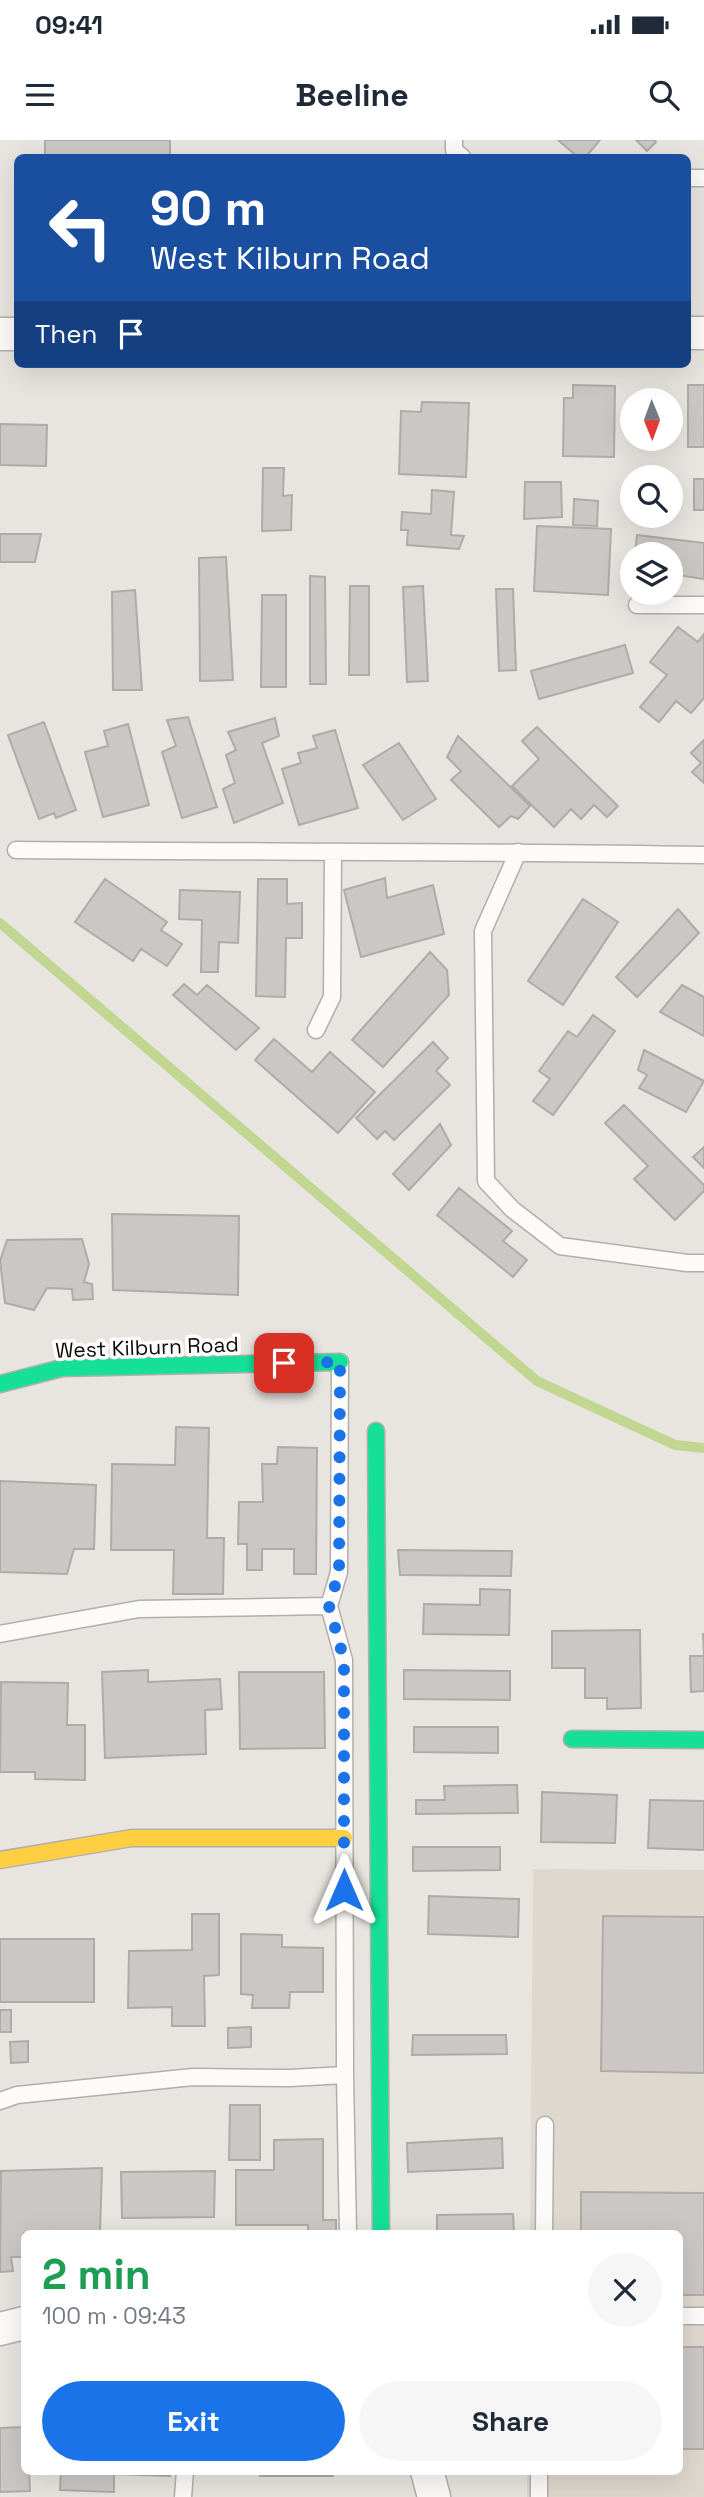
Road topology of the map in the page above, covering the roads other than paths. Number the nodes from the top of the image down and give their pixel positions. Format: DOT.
graph roads {
  1 [pos="683,605"];
  2 [pos="704,605"];
  3 [pos="16,850"];
  4 [pos="518,852"];
  5 [pos="333,853"];
  6 [pos="704,855"];
  7 [pos="316,1030"];
  8 [pos="704,1263"];
  9 [pos="340,1362"];
  10 [pos="0,1384"];
  11 [pos="376,1431"];
  12 [pos="329,1606"];
  13 [pos="0,1634"];
  14 [pos="572,1739"];
  15 [pos="704,1740"];
  16 [pos="344,1838"];
  17 [pos="0,1860"];
  18 [pos="345,2075"];
  19 [pos="0,2101"];
  20 [pos="545,2125"];
  21 [pos="348,2230"];
  22 [pos="381,2230"];
  23 [pos="544,2230"];
  24 [pos="683,2316"];
  25 [pos="704,2316"];
  26 [pos="21,2324"];
  27 [pos="0,2329"];
  28 [pos="185,2475"];
  29 [pos="428,2475"];
  30 [pos="539,2475"];
  31 [pos="183,2497"];
  32 [pos="434,2497"];
  33 [pos="539,2497"];
  1 -- 2 [label="lane"];
  3 -- 5 [label="lane"];
  4 -- 5 [label="lane"];
  4 -- 6 [label="lane"];
  4 -- 8 [label="lane"];
  5 -- 7 [label="lane"];
  9 -- 10 [label="street, West Kilburn Road"];
  9 -- 12 [label="lane"];
  11 -- 22 [label="street"];
  12 -- 13 [label="lane"];
  12 -- 16 [label="lane"];
  14 -- 15 [label="street"];
  16 -- 17 [label="street"];
  16 -- 18 [label="lane"];
  18 -- 19 [label="lane"];
  18 -- 21 [label="lane"];
  20 -- 23 [label="lane"];
  24 -- 25 [label="lane"];
  26 -- 27 [label="street"];
  28 -- 31 [label="lane"];
  29 -- 32 [label="street"];
  30 -- 33 [label="lane"];
}
